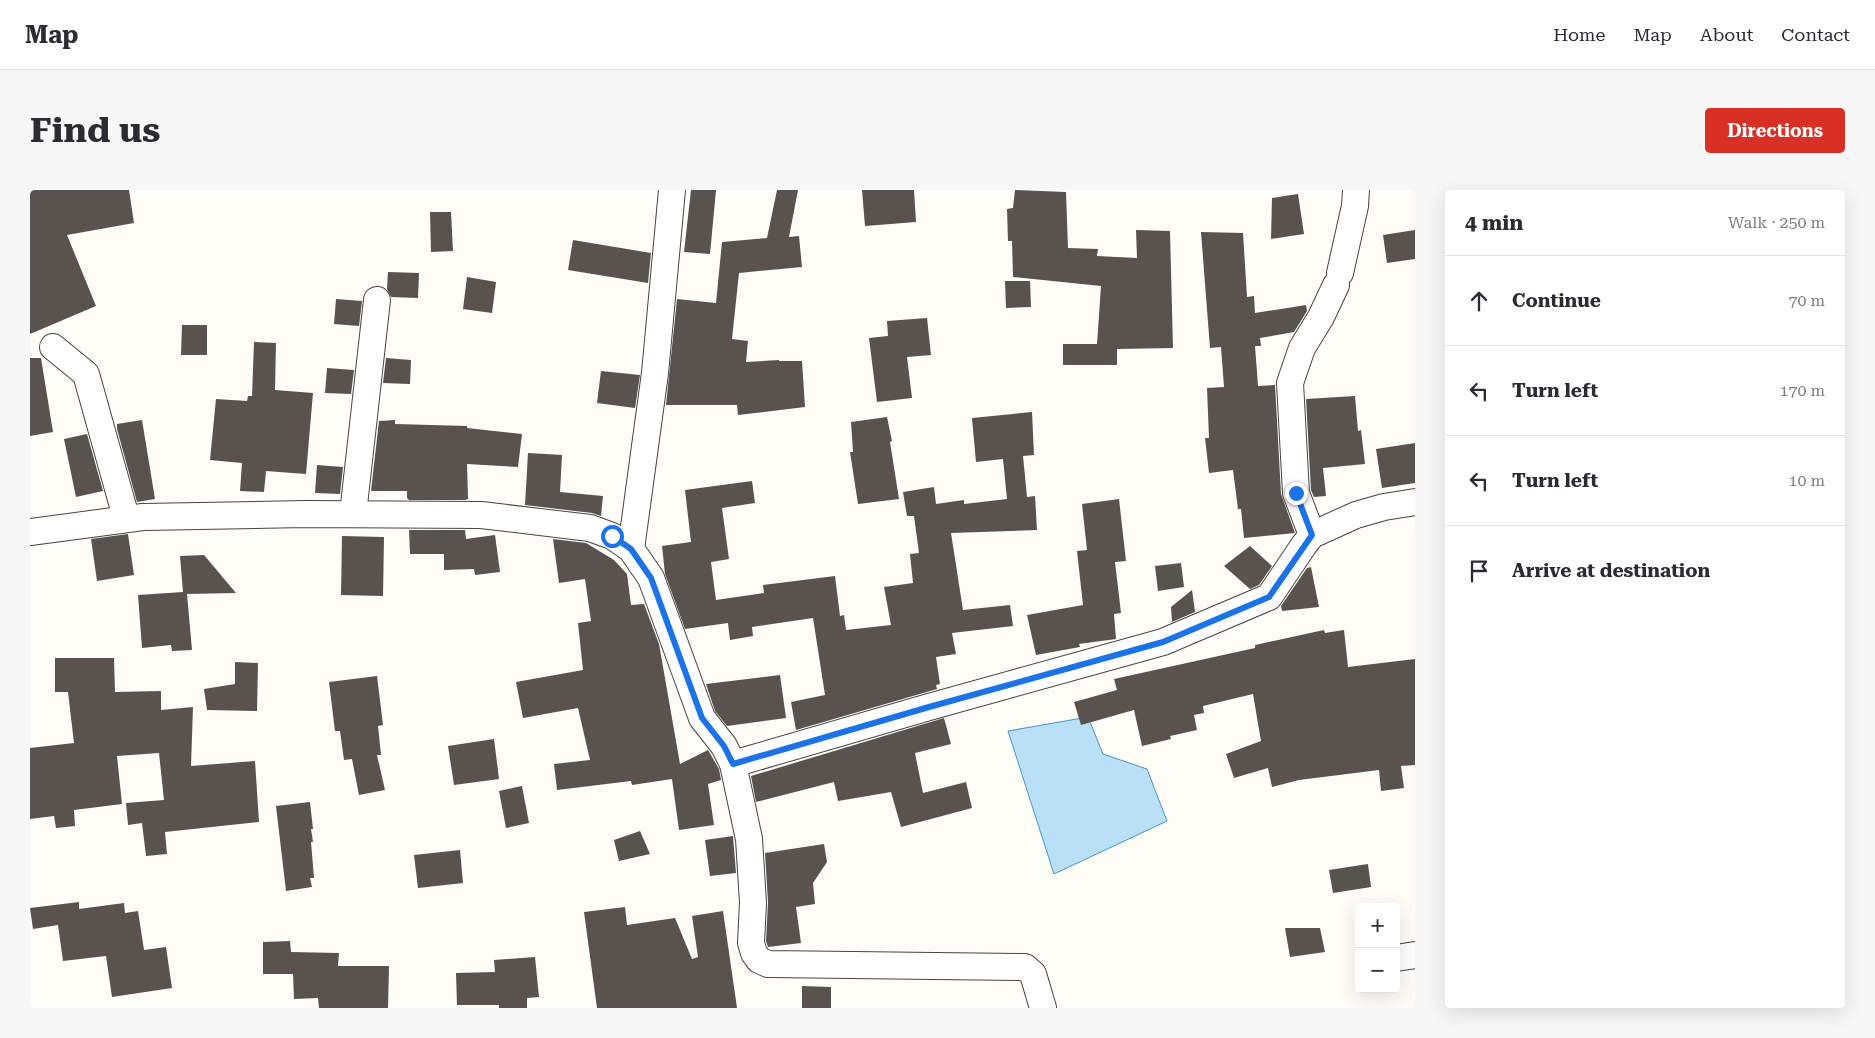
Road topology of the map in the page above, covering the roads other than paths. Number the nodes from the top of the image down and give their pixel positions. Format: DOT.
graph roads {
  1 [pos="672,190"];
  2 [pos="1356,190"];
  3 [pos="377,300"];
  4 [pos="52,347"];
  5 [pos="1415,502"];
  6 [pos="124,510"];
  7 [pos="353,514"];
  8 [pos="30,532"];
  9 [pos="1312,535"];
  10 [pos="631,549"];
  11 [pos="733,764"];
  12 [pos="1415,955"];
  13 [pos="1400,957"];
  14 [pos="1043,1008"];
  1 -- 10 [label="street"];
  2 -- 9 [label="street"];
  3 -- 7 [label="street"];
  4 -- 6 [label="street"];
  5 -- 9 [label="street"];
  7 -- 8 [label="street"];
  7 -- 10 [label="street"];
  9 -- 11 [label="street"];
  10 -- 11 [label="street"];
  11 -- 14 [label="street"];
  12 -- 13 [label="street"];
}
